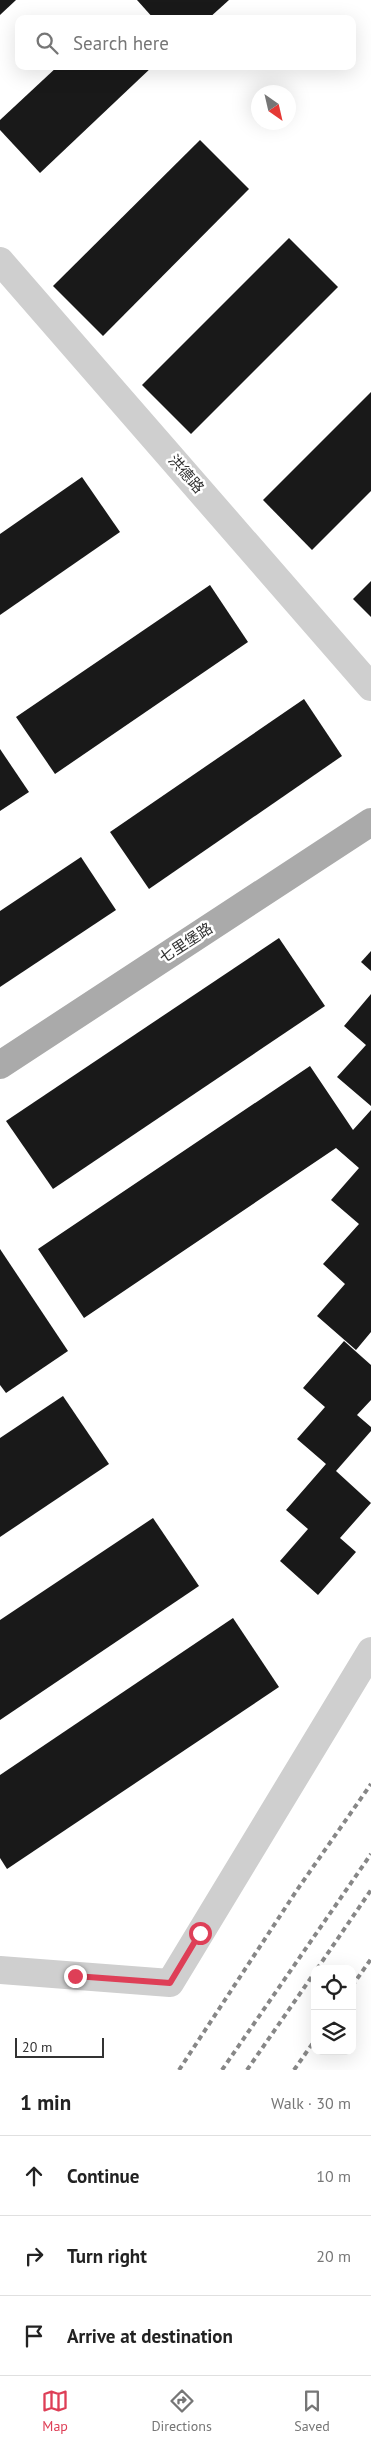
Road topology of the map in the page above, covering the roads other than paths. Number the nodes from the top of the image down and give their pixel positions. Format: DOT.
graph roads {
  1 [pos="0,261"];
  2 [pos="371,687"];
  3 [pos="371,822"];
  4 [pos="0,1065"];
  5 [pos="371,1651"];
  6 [pos="0,1970"];
  1 -- 2 [label="street, 洪德路"];
  3 -- 4 [label="main road, 七里堡路"];
  5 -- 6 [label="street"];
}
